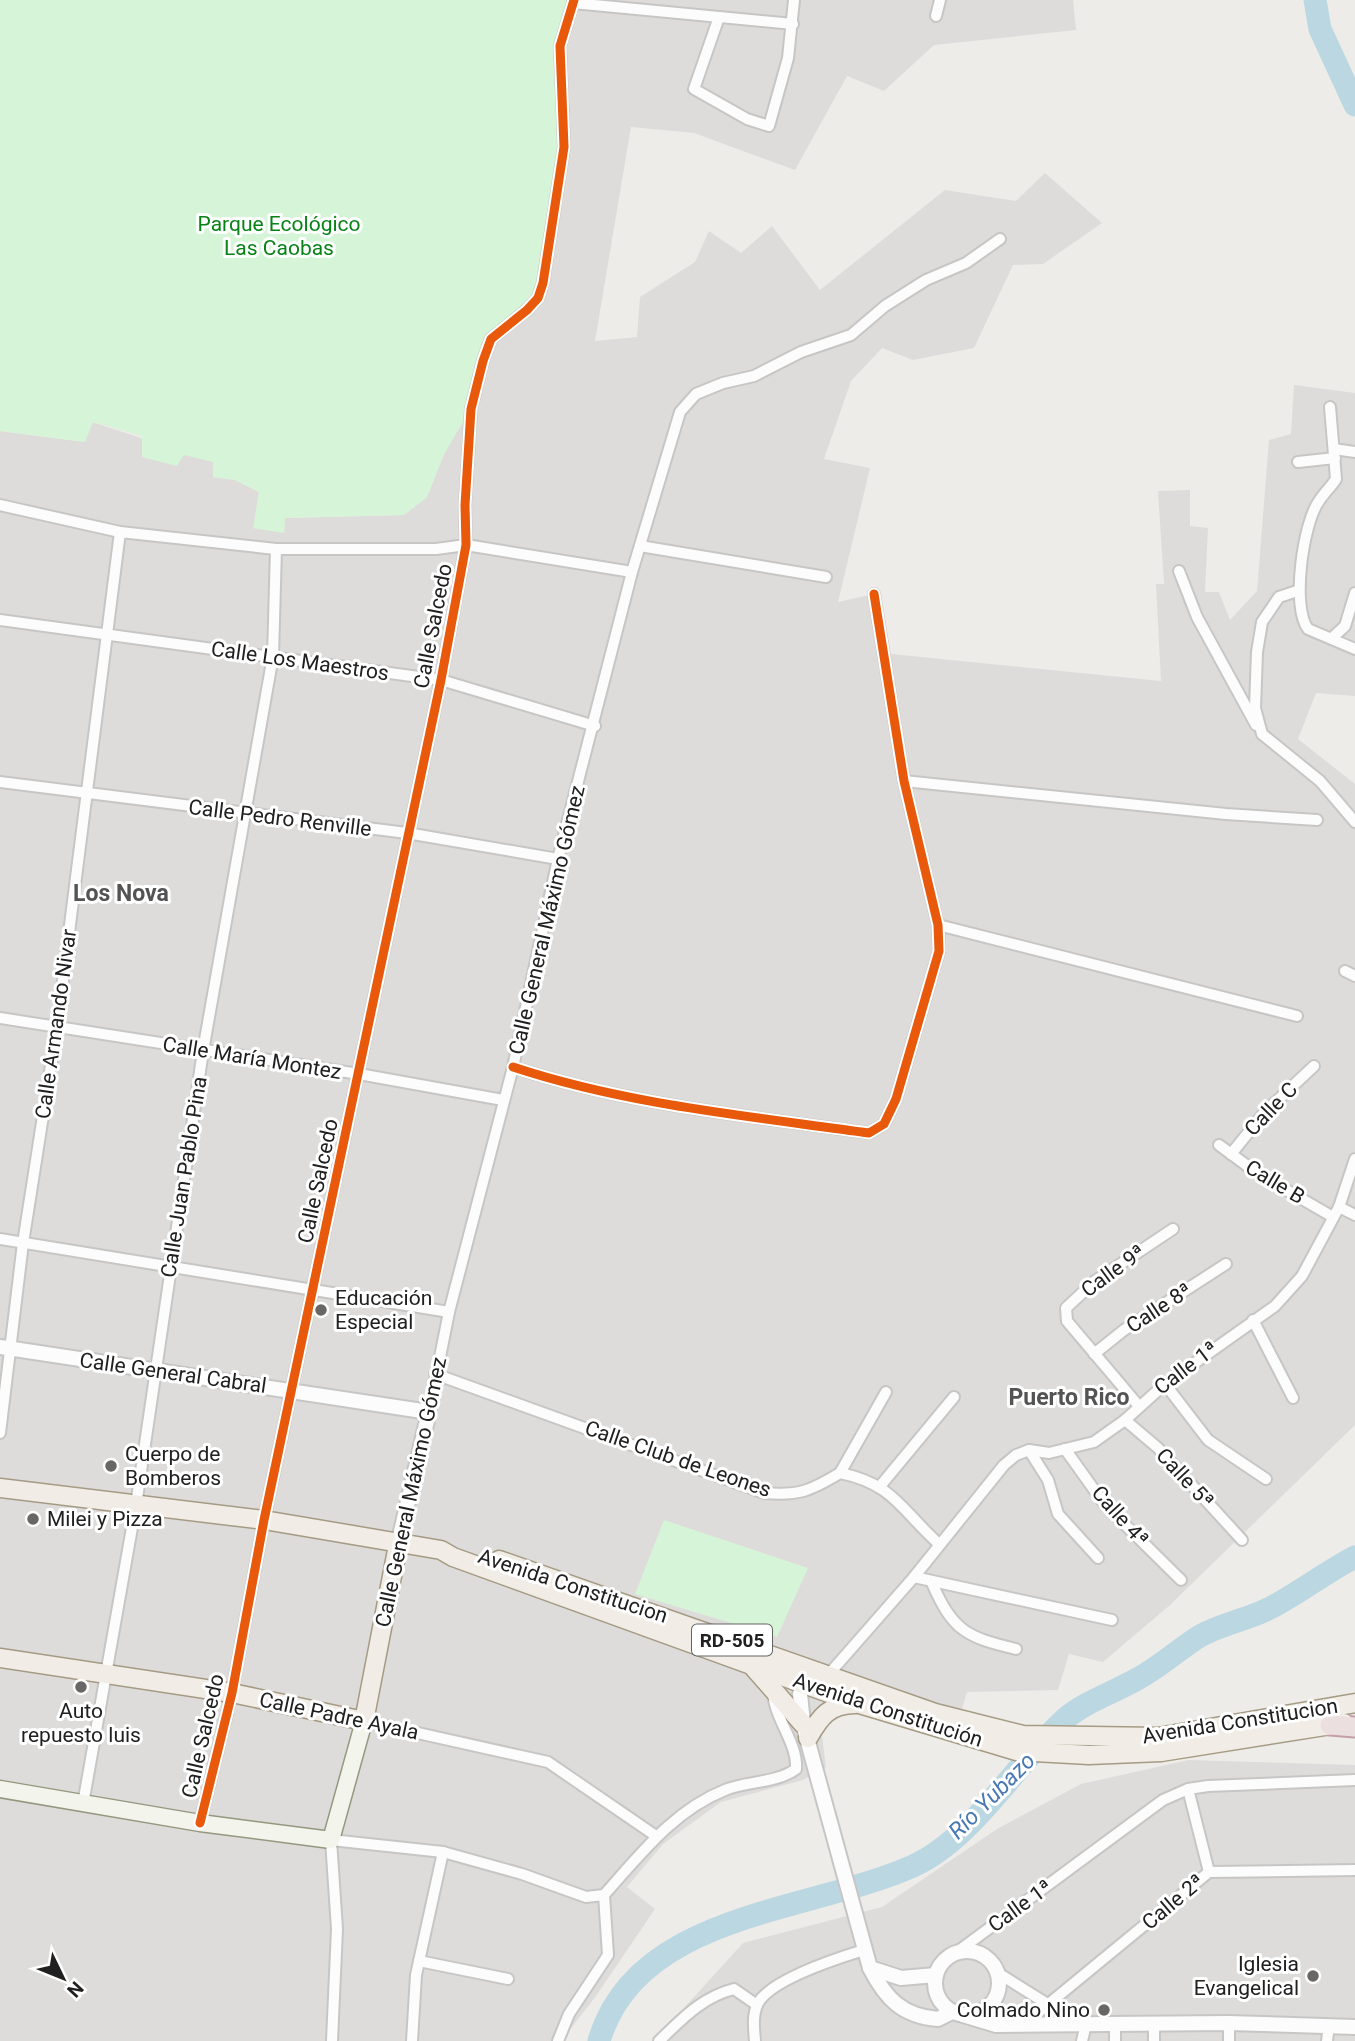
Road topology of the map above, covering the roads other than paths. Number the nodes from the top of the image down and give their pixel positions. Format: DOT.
graph roads {
  1 [pos="794,0"];
  2 [pos="940,0"];
  3 [pos="573,1"];
  4 [pos="936,16"];
  5 [pos="719,17"];
  6 [pos="793,24"];
  7 [pos="1000,239"];
  8 [pos="1330,407"];
  9 [pos="1355,452"];
  10 [pos="1335,454"];
  11 [pos="1298,462"];
  12 [pos="0,505"];
  13 [pos="120,532"];
  14 [pos="466,545"];
  15 [pos="640,546"];
  16 [pos="276,549"];
  17 [pos="1179,571"];
  18 [pos="632,572"];
  19 [pos="826,578"];
  20 [pos="1297,591"];
  21 [pos="1355,593"];
  22 [pos="874,594"];
  23 [pos="0,620"];
  24 [pos="107,637"];
  25 [pos="1332,638"];
  26 [pos="1355,649"];
  27 [pos="273,656"];
  28 [pos="441,680"];
  29 [pos="595,726"];
  30 [pos="1262,734"];
  31 [pos="904,781"];
  32 [pos="0,782"];
  33 [pos="87,794"];
  34 [pos="247,815"];
  35 [pos="1317,820"];
  36 [pos="1355,822"];
  37 [pos="407,833"];
  38 [pos="558,859"];
  39 [pos="938,925"];
  40 [pos="1297,1016"];
  41 [pos="0,1018"];
  42 [pos="57,1027"];
  43 [pos="203,1051"];
  44 [pos="1314,1066"];
  45 [pos="513,1067"];
  46 [pos="359,1074"];
  47 [pos="503,1100"];
  48 [pos="1219,1145"];
  49 [pos="1231,1154"];
  50 [pos="1355,1159"];
  51 [pos="1336,1212"];
  52 [pos="1355,1215"];
  53 [pos="1173,1229"];
  54 [pos="0,1239"];
  55 [pos="23,1243"];
  56 [pos="171,1265"];
  57 [pos="1226,1265"];
  58 [pos="314,1289"];
  59 [pos="449,1312"];
  60 [pos="1253,1320"];
  61 [pos="6,1348"];
  62 [pos="1094,1353"];
  63 [pos="154,1372"];
  64 [pos="435,1374"];
  65 [pos="1165,1384"];
  66 [pos="293,1389"];
  67 [pos="886,1392"];
  68 [pos="954,1397"];
  69 [pos="1293,1398"];
  70 [pos="1138,1405"];
  71 [pos="429,1412"];
  72 [pos="1125,1420"];
  73 [pos="0,1433"];
  74 [pos="1065,1449"];
  75 [pos="1029,1450"];
  76 [pos="840,1473"];
  77 [pos="1266,1479"];
  78 [pos="881,1485"];
  79 [pos="0,1488"];
  80 [pos="136,1505"];
  81 [pos="264,1520"];
  82 [pos="1242,1539"];
  83 [pos="399,1540"];
  84 [pos="939,1544"];
  85 [pos="441,1550"];
  86 [pos="1098,1558"];
  87 [pos="914,1577"];
  88 [pos="1181,1580"];
  89 [pos="932,1583"];
  90 [pos="1112,1620"];
  91 [pos="1016,1649"];
  92 [pos="0,1658"];
  93 [pos="105,1672"];
  94 [pos="829,1674"];
  95 [pos="806,1676"];
  96 [pos="777,1683"];
  97 [pos="232,1693"];
  98 [pos="1355,1703"];
  99 [pos="859,1704"];
  100 [pos="364,1721"];
  101 [pos="1355,1721"];
  102 [pos="1330,1725"];
  103 [pos="1355,1727"];
  104 [pos="807,1735"];
  105 [pos="1019,1743"];
  106 [pos="1159,1745"];
  107 [pos="1355,1780"];
  108 [pos="0,1789"];
  109 [pos="1188,1789"];
  110 [pos="83,1804"];
  111 [pos="200,1823"];
  112 [pos="656,1836"];
  113 [pos="331,1840"];
  114 [pos="443,1852"];
  115 [pos="1355,1870"];
  116 [pos="1209,1872"];
  117 [pos="604,1895"];
  118 [pos="864,1950"];
  119 [pos="957,1952"];
  120 [pos="419,1961"];
  121 [pos="870,1968"];
  122 [pos="998,1973"];
  123 [pos="936,1975"];
  124 [pos="508,1979"];
  125 [pos="757,2005"];
  126 [pos="1049,2005"];
  127 [pos="958,2014"];
  128 [pos="1086,2024"];
  129 [pos="1115,2024"];
  130 [pos="1154,2024"];
  131 [pos="1229,2024"];
  132 [pos="1023,2025"];
  133 [pos="1329,2025"];
  134 [pos="1355,2027"];
  135 [pos="332,2041"];
  136 [pos="412,2041"];
  137 [pos="558,2041"];
  138 [pos="659,2041"];
  139 [pos="755,2041"];
  140 [pos="1082,2041"];
  141 [pos="1115,2041"];
  142 [pos="1154,2041"];
  143 [pos="1228,2041"];
  144 [pos="1327,2041"];
  1 -- 6 [label="street"];
  2 -- 4 [label="street"];
  3 -- 5 [label="street"];
  3 -- 14 [label="street, Calle Salcedo"];
  5 -- 6 [label="street"];
  5 -- 6 [label="street"];
  7 -- 15 [label="street, Calle General Máximo Gómez"];
  8 -- 10 [label="street"];
  9 -- 10 [label="street"];
  10 -- 11 [label="street"];
  10 -- 20 [label="street"];
  12 -- 13 [label="street"];
  13 -- 16 [label="street"];
  13 -- 24 [label="street, Calle Armando Nivar"];
  14 -- 16 [label="street"];
  14 -- 18 [label="street"];
  14 -- 28 [label="street, Calle Salcedo"];
  15 -- 18 [label="street, Calle General Máximo Gómez"];
  15 -- 19 [label="street"];
  16 -- 27 [label="street, Calle Juan Pablo Pina"];
  17 -- 30 [label="street"];
  18 -- 29 [label="street, Calle General Máximo Gómez"];
  20 -- 25 [label="street"];
  20 -- 30 [label="street"];
  21 -- 25 [label="street"];
  22 -- 31 [label="street"];
  23 -- 24 [label="street, Calle Los Maestros"];
  24 -- 27 [label="street, Calle Los Maestros"];
  24 -- 33 [label="street, Calle Armando Nivar"];
  25 -- 26 [label="street"];
  27 -- 28 [label="street, Calle Los Maestros"];
  27 -- 34 [label="street, Calle Juan Pablo Pina"];
  28 -- 29 [label="street, Calle Los Maestros"];
  28 -- 37 [label="street, Calle Salcedo"];
  29 -- 38 [label="street, Calle General Máximo Gómez"];
  30 -- 36 [label="street"];
  31 -- 35 [label="street"];
  31 -- 39 [label="street"];
  32 -- 33 [label="street, Calle Pedro Renville"];
  33 -- 34 [label="street, Calle Pedro Renville"];
  33 -- 42 [label="street, Calle Armando Nivar"];
  34 -- 37 [label="street, Calle Pedro Renville"];
  34 -- 43 [label="street, Calle Juan Pablo Pina"];
  37 -- 38 [label="street, Calle Pedro Renville"];
  37 -- 46 [label="street, Calle Salcedo"];
  38 -- 45 [label="street, Calle General Máximo Gómez"];
  39 -- 40 [label="street"];
  39 -- 45 [label="street"];
  41 -- 42 [label="street, Calle María Montez"];
  42 -- 43 [label="street, Calle María Montez"];
  42 -- 55 [label="street, Calle Armando Nivar"];
  43 -- 46 [label="street, Calle María Montez"];
  43 -- 56 [label="street, Calle Juan Pablo Pina"];
  44 -- 49 [label="street, Calle C"];
  45 -- 47 [label="street, Calle General Máximo Gómez"];
  46 -- 47 [label="street, Calle María Montez"];
  46 -- 58 [label="street, Calle Salcedo"];
  47 -- 59 [label="street, Calle General Máximo Gómez"];
  48 -- 49 [label="street, Calle B"];
  49 -- 51 [label="street, Calle B"];
  50 -- 51 [label="street, Calle 1ª"];
  51 -- 52 [label="street, Calle B"];
  51 -- 60 [label="street, Calle 1ª"];
  53 -- 62 [label="street, Calle 9ª"];
  54 -- 55 [label="street"];
  55 -- 56 [label="street"];
  55 -- 61 [label="street, Calle Armando Nivar"];
  56 -- 58 [label="street"];
  56 -- 63 [label="street, Calle Juan Pablo Pina"];
  57 -- 62 [label="street, Calle 8ª"];
  58 -- 59 [label="street"];
  58 -- 66 [label="street, Calle Salcedo"];
  59 -- 64 [label="street, Calle General Máximo Gómez"];
  60 -- 65 [label="street, Calle 1ª"];
  60 -- 69 [label="street"];
  61 -- 63 [label="street, Calle General Cabral"];
  61 -- 73 [label="street, Calle Armando Nivar"];
  62 -- 70 [label="street"];
  63 -- 66 [label="street, Calle General Cabral"];
  63 -- 80 [label="street, Calle Juan Pablo Pina"];
  64 -- 71 [label="street, Calle General Máximo Gómez"];
  64 -- 76 [label="street, Calle Club de Leones"];
  65 -- 70 [label="street, Calle 1ª"];
  65 -- 77 [label="street"];
  66 -- 71 [label="street, Calle General Cabral"];
  66 -- 81 [label="street, Calle Salcedo"];
  67 -- 76 [label="street"];
  68 -- 78 [label="street"];
  70 -- 72 [label="street, Calle 1ª"];
  71 -- 83 [label="street, Calle General Máximo Gómez"];
  72 -- 74 [label="street, Calle 1ª"];
  72 -- 82 [label="street, Calle 5ª"];
  74 -- 75 [label="street, Calle 1ª"];
  74 -- 88 [label="street, Calle 4ª"];
  75 -- 84 [label="street"];
  75 -- 86 [label="street"];
  76 -- 78 [label="street"];
  78 -- 84 [label="street"];
  79 -- 80 [label="main road, RD-505"];
  80 -- 81 [label="main road, RD-505"];
  80 -- 93 [label="street, Calle Juan Pablo Pina"];
  81 -- 83 [label="main road, RD-505"];
  81 -- 97 [label="street, Calle Salcedo"];
  83 -- 85 [label="main road, RD-505"];
  83 -- 100 [label="main road, Calle General Máximo Gómez"];
  84 -- 87 [label="street"];
  85 -- 95 [label="main road, Avenida Constitucion / RD-505"];
  85 -- 96 [label="main road, Avenida Constitución / RD-505"];
  87 -- 89 [label="street"];
  87 -- 94 [label="street"];
  89 -- 90 [label="street"];
  89 -- 91 [label="street"];
  92 -- 93 [label="main road, Calle Padre Ayala"];
  93 -- 97 [label="main road, Calle Padre Ayala"];
  93 -- 110 [label="street, Calle Juan Pablo Pina"];
  94 -- 95 [label="main road, Avenida Constitucion / RD-505"];
  94 -- 105 [label="main road, Avenida Constitucion / RD-505"];
  95 -- 96 [label="main road, Avenida Constitución / RD-505"];
  95 -- 99 [label="main road, Avenida Constitución / RD-505"];
  95 -- 104 [label="street"];
  96 -- 104 [label="main road"];
  96 -- 112 [label="street"];
  97 -- 100 [label="main road, Calle Padre Ayala"];
  97 -- 111 [label="street, Calle Salcedo"];
  98 -- 106 [label="main road, Avenida Constitucion / RD-505"];
  99 -- 104 [label="main road"];
  99 -- 105 [label="main road, Avenida Constitución / RD-505"];
  100 -- 112 [label="street, Calle Padre Ayala"];
  100 -- 113 [label="main road, Calle General Máximo Gómez"];
  101 -- 102 [label="main road, RD-505"];
  102 -- 103 [label="highway"];
  102 -- 106 [label="main road, RD-505"];
  104 -- 118 [label="street"];
  105 -- 106 [label="main road, Avenida Constitucion / RD-505"];
  107 -- 109 [label="street, Calle 1ª"];
  108 -- 110 [label="main road"];
  109 -- 116 [label="street"];
  109 -- 119 [label="street, Calle 1ª"];
  110 -- 111 [label="main road"];
  111 -- 113 [label="main road"];
  112 -- 117 [label="street"];
  113 -- 114 [label="street"];
  113 -- 135 [label="street, Calle General Máximo Gómez"];
  114 -- 117 [label="street"];
  114 -- 120 [label="street"];
  115 -- 116 [label="street, Calle 2ª"];
  116 -- 126 [label="street, Calle 2ª"];
  117 -- 137 [label="street"];
  118 -- 121 [label="street"];
  118 -- 125 [label="street"];
  119 -- 122 [label="street"];
  119 -- 123 [label="street"];
  120 -- 124 [label="street"];
  120 -- 136 [label="street"];
  121 -- 123 [label="street"];
  121 -- 127 [label="street"];
  122 -- 126 [label="street"];
  122 -- 127 [label="street"];
  123 -- 127 [label="street"];
  125 -- 138 [label="street"];
  125 -- 139 [label="street"];
  126 -- 132 [label="street, Calle 2ª"];
  127 -- 132 [label="street"];
  128 -- 129 [label="street"];
  128 -- 132 [label="street"];
  128 -- 140 [label="street"];
  129 -- 130 [label="street"];
  129 -- 141 [label="street"];
  130 -- 131 [label="street"];
  130 -- 142 [label="street"];
  131 -- 133 [label="street"];
  131 -- 143 [label="street"];
  133 -- 134 [label="street"];
  133 -- 144 [label="street"];
}
